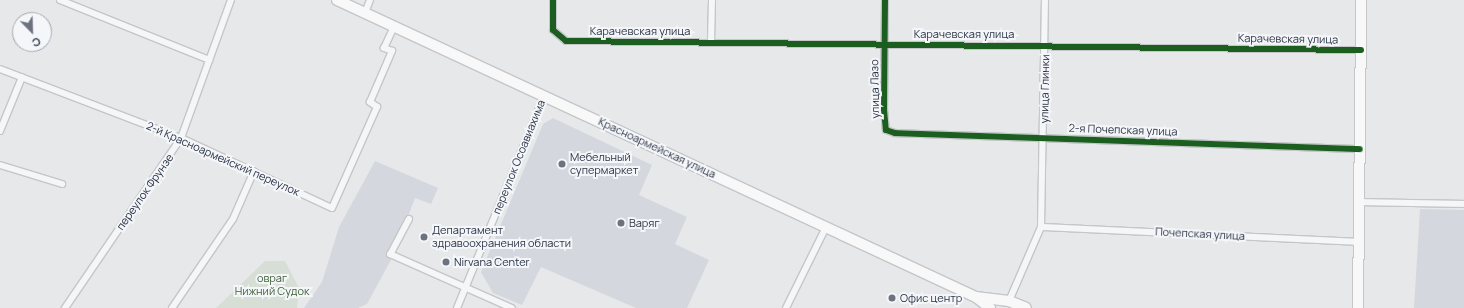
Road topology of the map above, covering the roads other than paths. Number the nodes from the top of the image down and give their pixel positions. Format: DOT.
graph roads {
  1 [pos="60,0"];
  2 [pos="231,0"];
  3 [pos="337,0"];
  4 [pos="370,0"];
  5 [pos="553,0"];
  6 [pos="712,0"];
  7 [pos="885,0"];
  8 [pos="1045,0"];
  9 [pos="1361,0"];
  10 [pos="365,13"];
  11 [pos="394,27"];
  12 [pos="712,41"];
  13 [pos="885,43"];
  14 [pos="1045,44"];
  15 [pos="1361,50"];
  16 [pos="209,60"];
  17 [pos="0,69"];
  18 [pos="22,77"];
  19 [pos="544,96"];
  20 [pos="886,130"];
  21 [pos="0,131"];
  22 [pos="1044,136"];
  23 [pos="181,138"];
  24 [pos="1360,149"];
  25 [pos="0,165"];
  26 [pos="254,171"];
  27 [pos="62,184"];
  28 [pos="1359,202"];
  29 [pos="1464,204"];
  30 [pos="409,219"];
  31 [pos="826,227"];
  32 [pos="1041,227"];
  33 [pos="1358,242"];
  34 [pos="465,287"];
  35 [pos="976,297"];
  36 [pos="1009,300"];
  37 [pos="65,308"];
  38 [pos="172,308"];
  39 [pos="457,308"];
  40 [pos="512,308"];
  41 [pos="786,308"];
  42 [pos="990,308"];
  43 [pos="1026,308"];
  44 [pos="1358,308"];
  1 -- 16 [label="street"];
  2 -- 16 [label="street, переулок Фрунзе"];
  3 -- 10 [label="main road, Красноармейская улица"];
  4 -- 10 [label="street"];
  5 -- 12 [label="street, Карачевская улица"];
  6 -- 12 [label="street"];
  7 -- 13 [label="street, улица Лазо"];
  8 -- 14 [label="street, улица Глинки"];
  9 -- 15 [label="main road"];
  10 -- 11 [label="main road, Красноармейская улица"];
  11 -- 19 [label="main road, Красноармейская улица"];
  11 -- 26 [label="street, 2-й Красноармейский переулок"];
  12 -- 13 [label="street, Карачевская улица"];
  13 -- 14 [label="street, Карачевская улица"];
  13 -- 20 [label="street, улица Лазо"];
  14 -- 15 [label="street, Карачевская улица"];
  14 -- 22 [label="street, улица Глинки"];
  15 -- 24 [label="main road"];
  16 -- 23 [label="street, переулок Фрунзе"];
  17 -- 18 [label="street, 2-й Красноармейский переулок"];
  18 -- 21 [label="street"];
  18 -- 23 [label="street, 2-й Красноармейский переулок"];
  19 -- 31 [label="main road, Красноармейская улица"];
  19 -- 34 [label="street, переулок Осоавиахима"];
  20 -- 22 [label="street, 2-я Почепская улица"];
  22 -- 24 [label="street, 2-я Почепская улица"];
  22 -- 32 [label="street, улица Глинки"];
  23 -- 26 [label="street, 2-й Красноармейский переулок"];
  23 -- 37 [label="street, переулок Фрунзе"];
  24 -- 28 [label="main road"];
  25 -- 27 [label="street"];
  26 -- 38 [label="street"];
  28 -- 29 [label="street"];
  28 -- 33 [label="main road"];
  30 -- 34 [label="street"];
  31 -- 35 [label="main road, Красноармейская улица"];
  31 -- 41 [label="street"];
  32 -- 33 [label="street, Почепская улица"];
  32 -- 36 [label="street"];
  33 -- 44 [label="main road"];
  34 -- 39 [label="street, переулок Осоавиахима"];
  34 -- 40 [label="street"];
  35 -- 36 [label="main road"];
  35 -- 42 [label="main road"];
  36 -- 43 [label="main road"];
}
